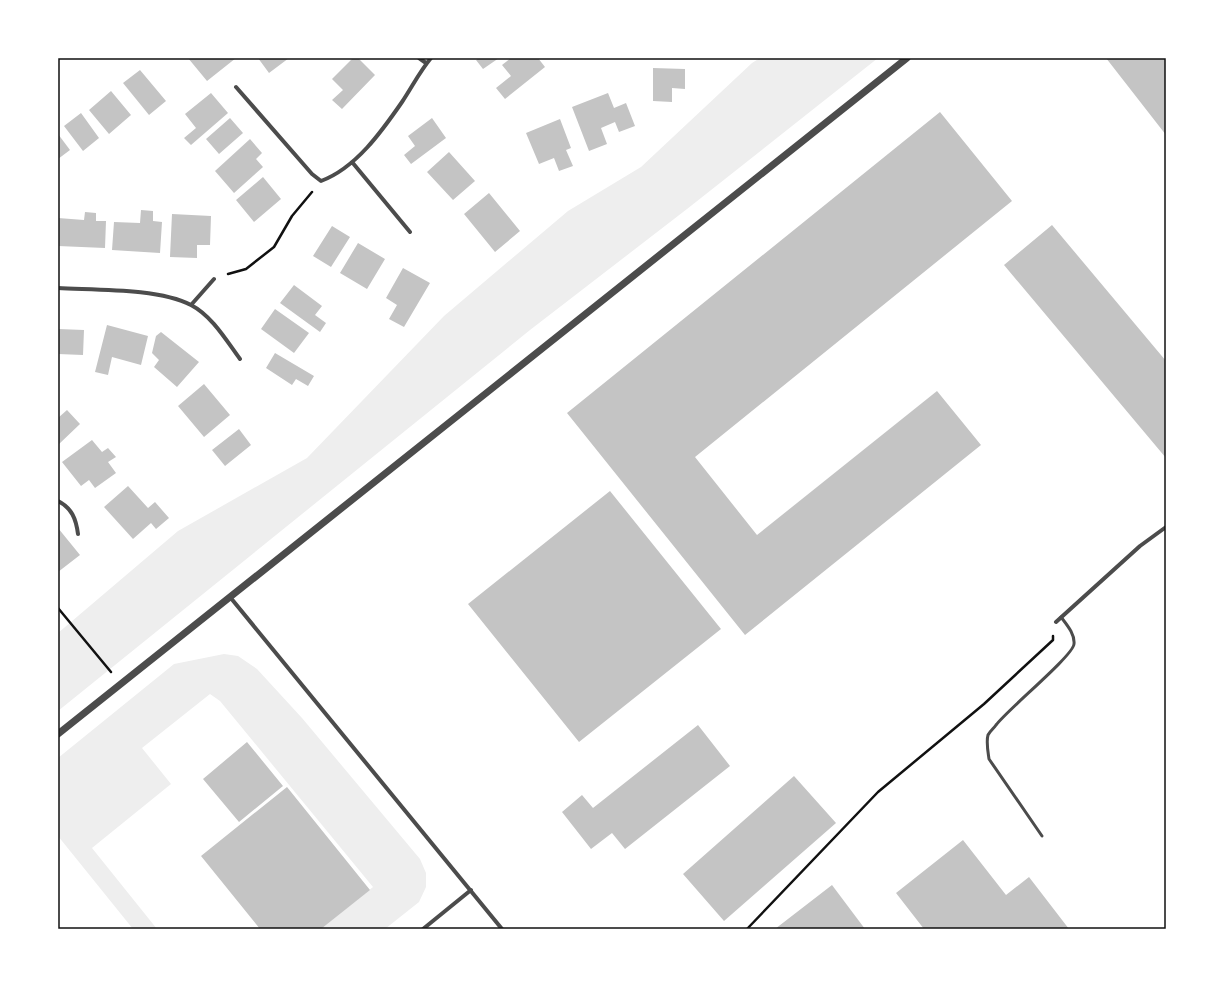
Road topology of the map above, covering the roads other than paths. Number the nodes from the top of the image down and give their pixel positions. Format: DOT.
graph roads {
  1 [pos="419,58"];
  2 [pos="431,58"];
  3 [pos="907,58"];
  4 [pos="426,63"];
  5 [pos="236,87"];
  6 [pos="352,162"];
  7 [pos="410,232"];
  8 [pos="214,278"];
  9 [pos="58,288"];
  10 [pos="191,305"];
  11 [pos="240,358"];
  12 [pos="58,501"];
  13 [pos="1166,527"];
  14 [pos="78,534"];
  15 [pos="230,597"];
  16 [pos="1062,616"];
  17 [pos="1056,622"];
  18 [pos="58,734"];
  19 [pos="1042,836"];
  20 [pos="471,890"];
  21 [pos="423,929"];
  22 [pos="502,929"];
  1 -- 4 [label="street"];
  2 -- 4 [label="street"];
  3 -- 15 [label="street"];
  4 -- 6 [label="street"];
  5 -- 6 [label="street"];
  6 -- 7 [label="street"];
  8 -- 10 [label="street"];
  9 -- 10 [label="street"];
  10 -- 11 [label="street"];
  12 -- 14 [label="street"];
  13 -- 16 [label="street"];
  15 -- 18 [label="street"];
  15 -- 20 [label="street"];
  16 -- 17 [label="street"];
  16 -- 19 [label="lane"];
  20 -- 21 [label="street"];
  20 -- 22 [label="street"];
}
